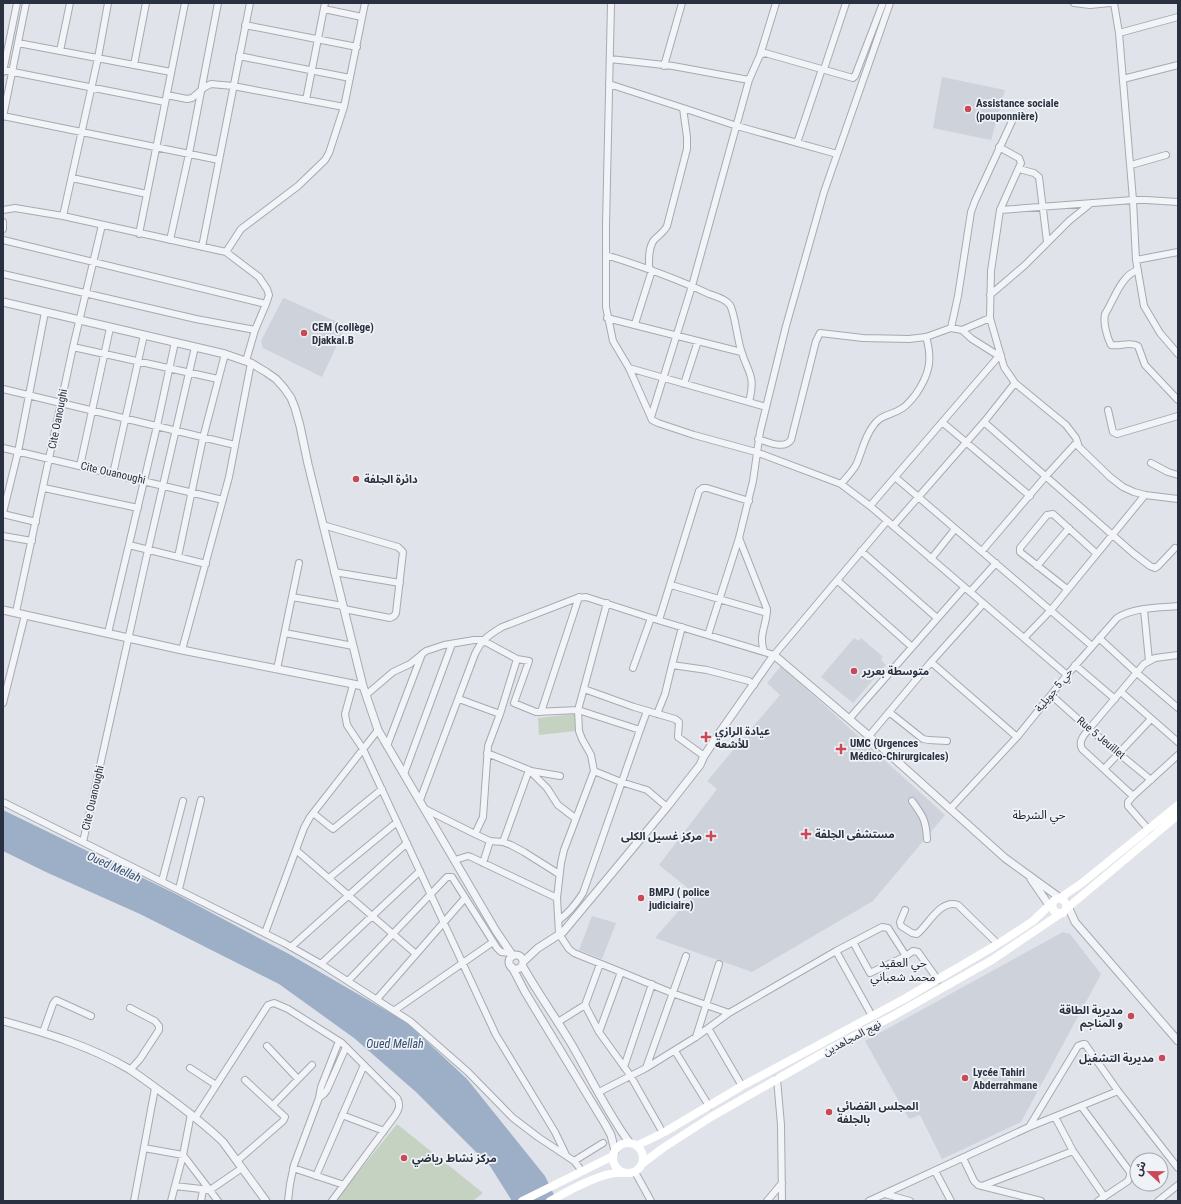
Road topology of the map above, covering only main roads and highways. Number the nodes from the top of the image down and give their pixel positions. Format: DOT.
graph roads {
  1 [pos="1178,805"];
  2 [pos="1178,815"];
  3 [pos="1051,905"];
  4 [pos="1063,906"];
  5 [pos="638,1146"];
  6 [pos="614,1154"];
  7 [pos="643,1163"];
  8 [pos="623,1173"];
  9 [pos="522,1201"];
  10 [pos="550,1201"];
  1 -- 4 [label="main road"];
  2 -- 4 [label="main road"];
  3 -- 4 [label="main road, نهج المجاهدين"];
  3 -- 4 [label="main road"];
  3 -- 5 [label="main road, نهج المجاهدين"];
  4 -- 7 [label="main road, نهج المجاهدين"];
  5 -- 6 [label="main road"];
  5 -- 7 [label="main road"];
  6 -- 8 [label="main road"];
  6 -- 9 [label="main road"];
  7 -- 8 [label="main road"];
  8 -- 10 [label="main road"];
}
